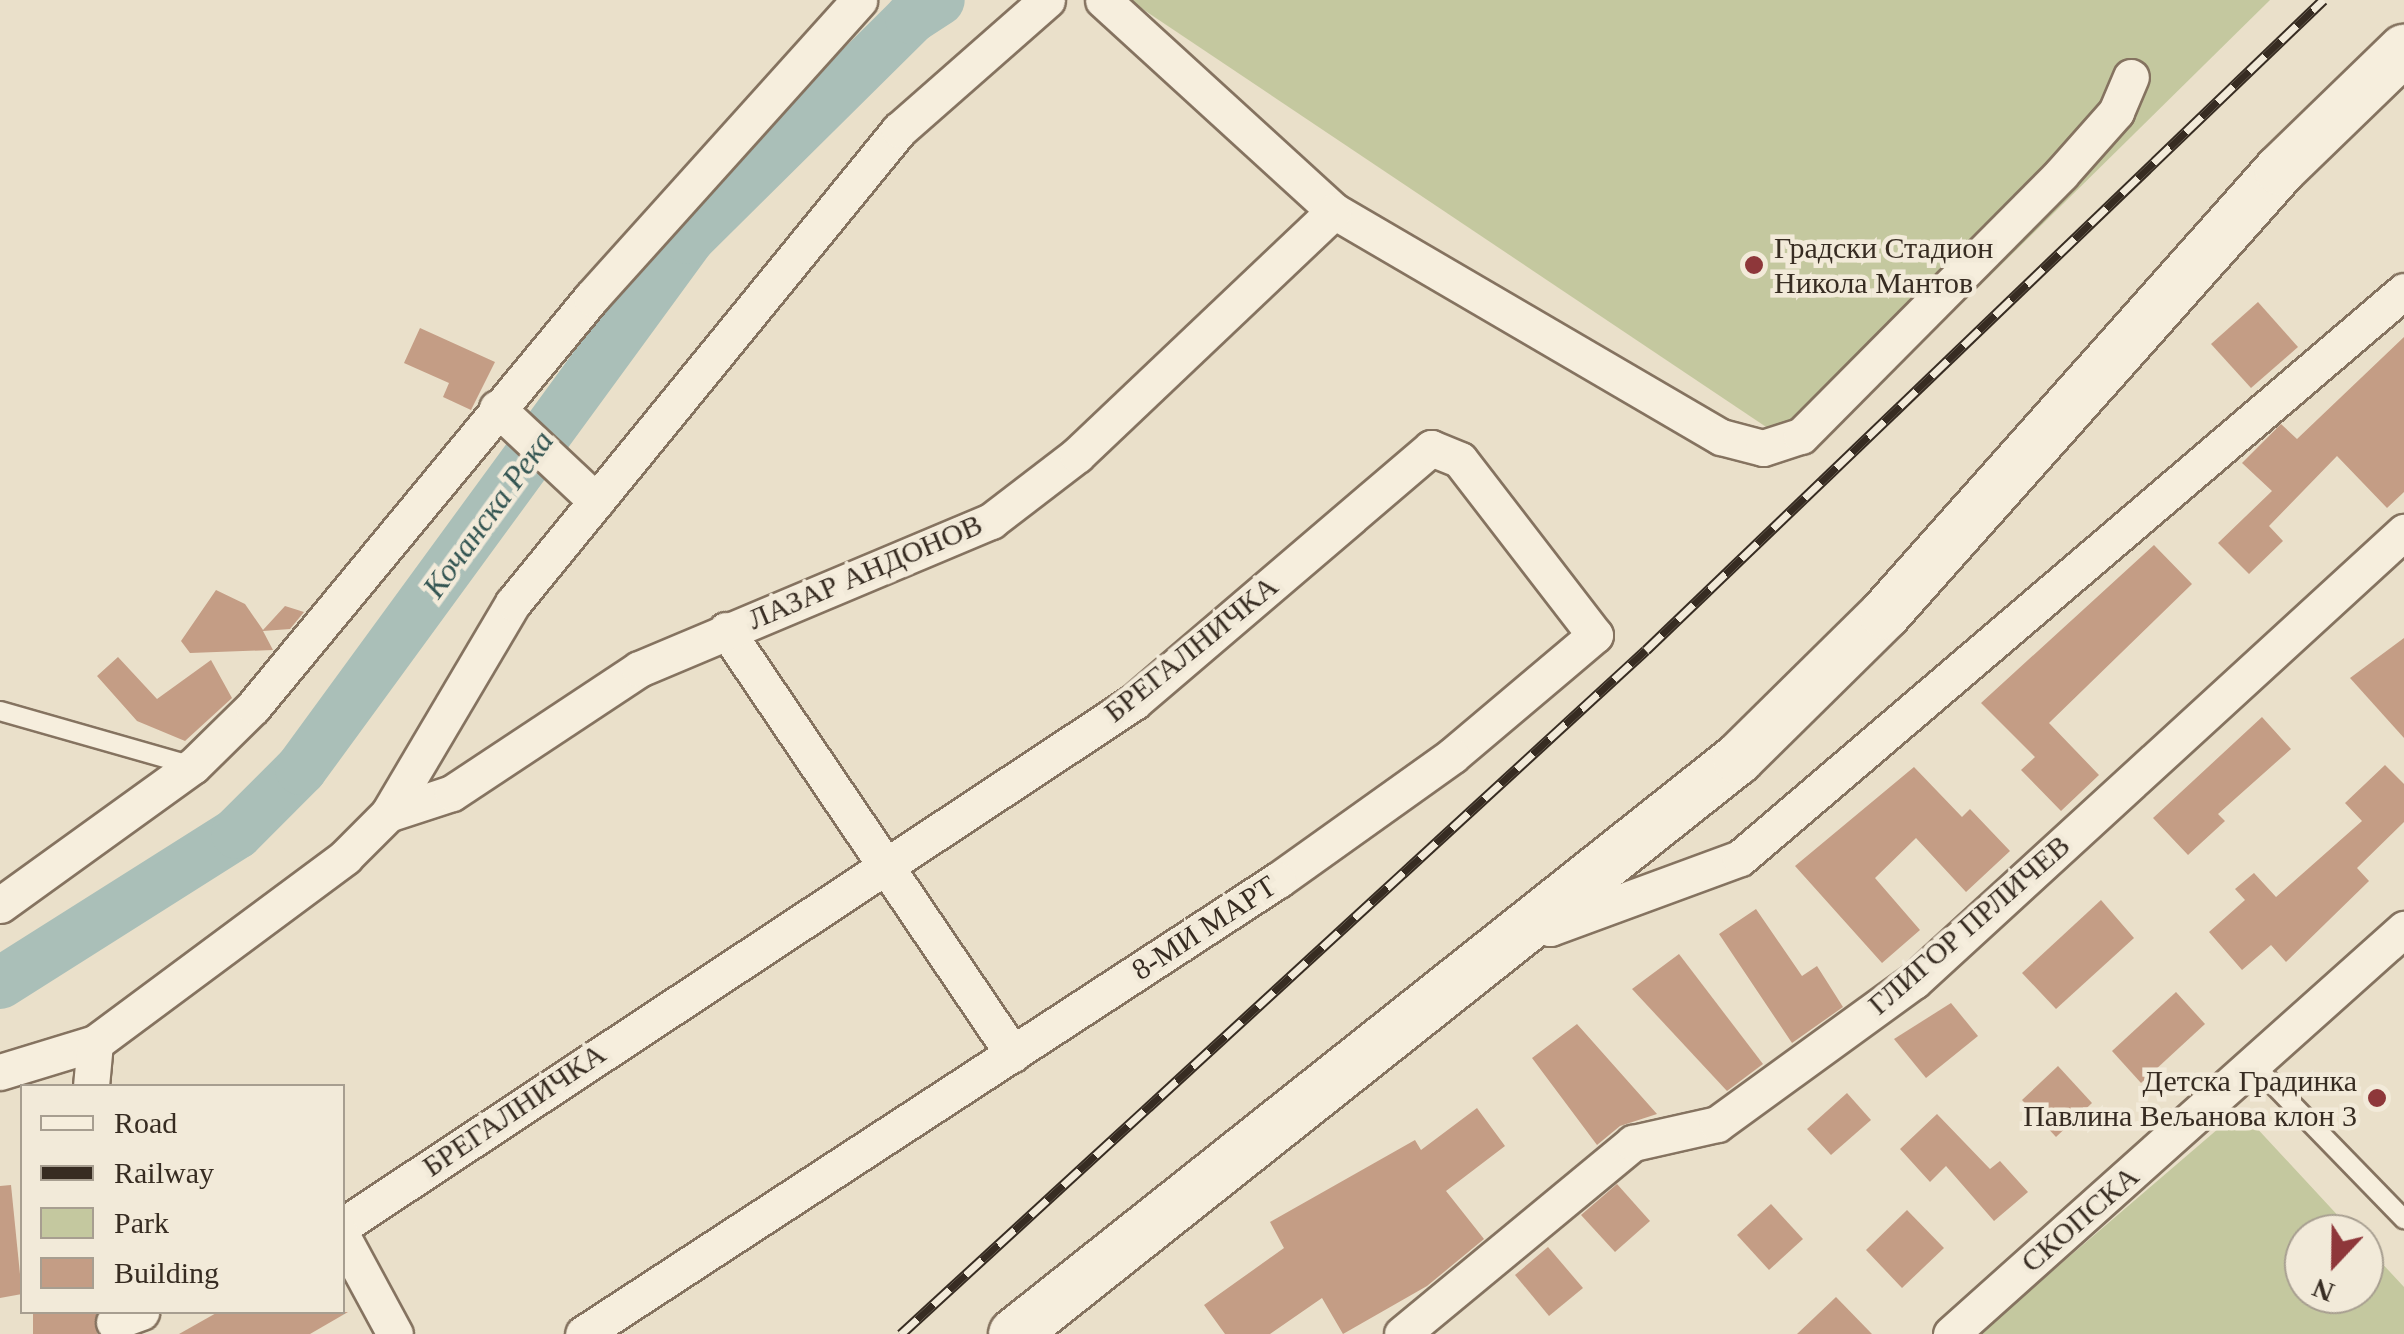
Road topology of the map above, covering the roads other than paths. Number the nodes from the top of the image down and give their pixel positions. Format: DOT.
graph roads {
  1 [pos="859,0"];
  2 [pos="1047,0"];
  3 [pos="1103,0"];
  4 [pos="2404,50"];
  5 [pos="2131,76"];
  6 [pos="1334,211"];
  7 [pos="2404,291"];
  8 [pos="497,408"];
  9 [pos="1431,448"];
  10 [pos="596,501"];
  11 [pos="2404,532"];
  12 [pos="726,630"];
  13 [pos="0,711"];
  14 [pos="194,766"];
  15 [pos="388,814"];
  16 [pos="884,862"];
  17 [pos="0,905"];
  18 [pos="1535,923"];
  19 [pos="2404,929"];
  20 [pos="95,1043"];
  21 [pos="1013,1054"];
  22 [pos="2255,1066"];
  23 [pos="0,1072"];
  24 [pos="91,1084"];
  25 [pos="2404,1219"];
  26 [pos="345,1224"];
  27 [pos="345,1241"];
  28 [pos="396,1334"];
  29 [pos="583,1334"];
  30 [pos="1014,1334"];
  31 [pos="1402,1334"];
  32 [pos="1952,1334"];
  1 -- 8 [label="street"];
  2 -- 10 [label="street, ЛАЗАР АНДОНОВ"];
  3 -- 6 [label="street"];
  4 -- 18 [label="street"];
  5 -- 6 [label="street"];
  6 -- 12 [label="street, ЛАЗАР АНДОНОВ"];
  7 -- 18 [label="street"];
  8 -- 10 [label="street"];
  8 -- 14 [label="street"];
  9 -- 16 [label="street, БРЕГАЛНИЧКА"];
  9 -- 21 [label="street, 8-МИ МАРТ"];
  10 -- 15 [label="street, ЛАЗАР АНДОНОВ"];
  11 -- 31 [label="street, ГЛИГОР ПРЛИЧЕВ"];
  12 -- 15 [label="street, ЛАЗАР АНДОНОВ"];
  12 -- 16 [label="street"];
  13 -- 14 [label="lane"];
  14 -- 17 [label="street"];
  15 -- 20 [label="street, ЛАЗАР АНДОНОВ"];
  16 -- 21 [label="street"];
  16 -- 26 [label="street, БРЕГАЛНИЧКА"];
  18 -- 30 [label="street"];
  19 -- 22 [label="street, СКОПСКА"];
  20 -- 23 [label="street, ЛАЗАР АНДОНОВ"];
  20 -- 24 [label="street"];
  21 -- 29 [label="street, 8-МИ МАРТ"];
  22 -- 25 [label="lane"];
  22 -- 32 [label="street, СКОПСКА"];
  27 -- 28 [label="street"];
}
